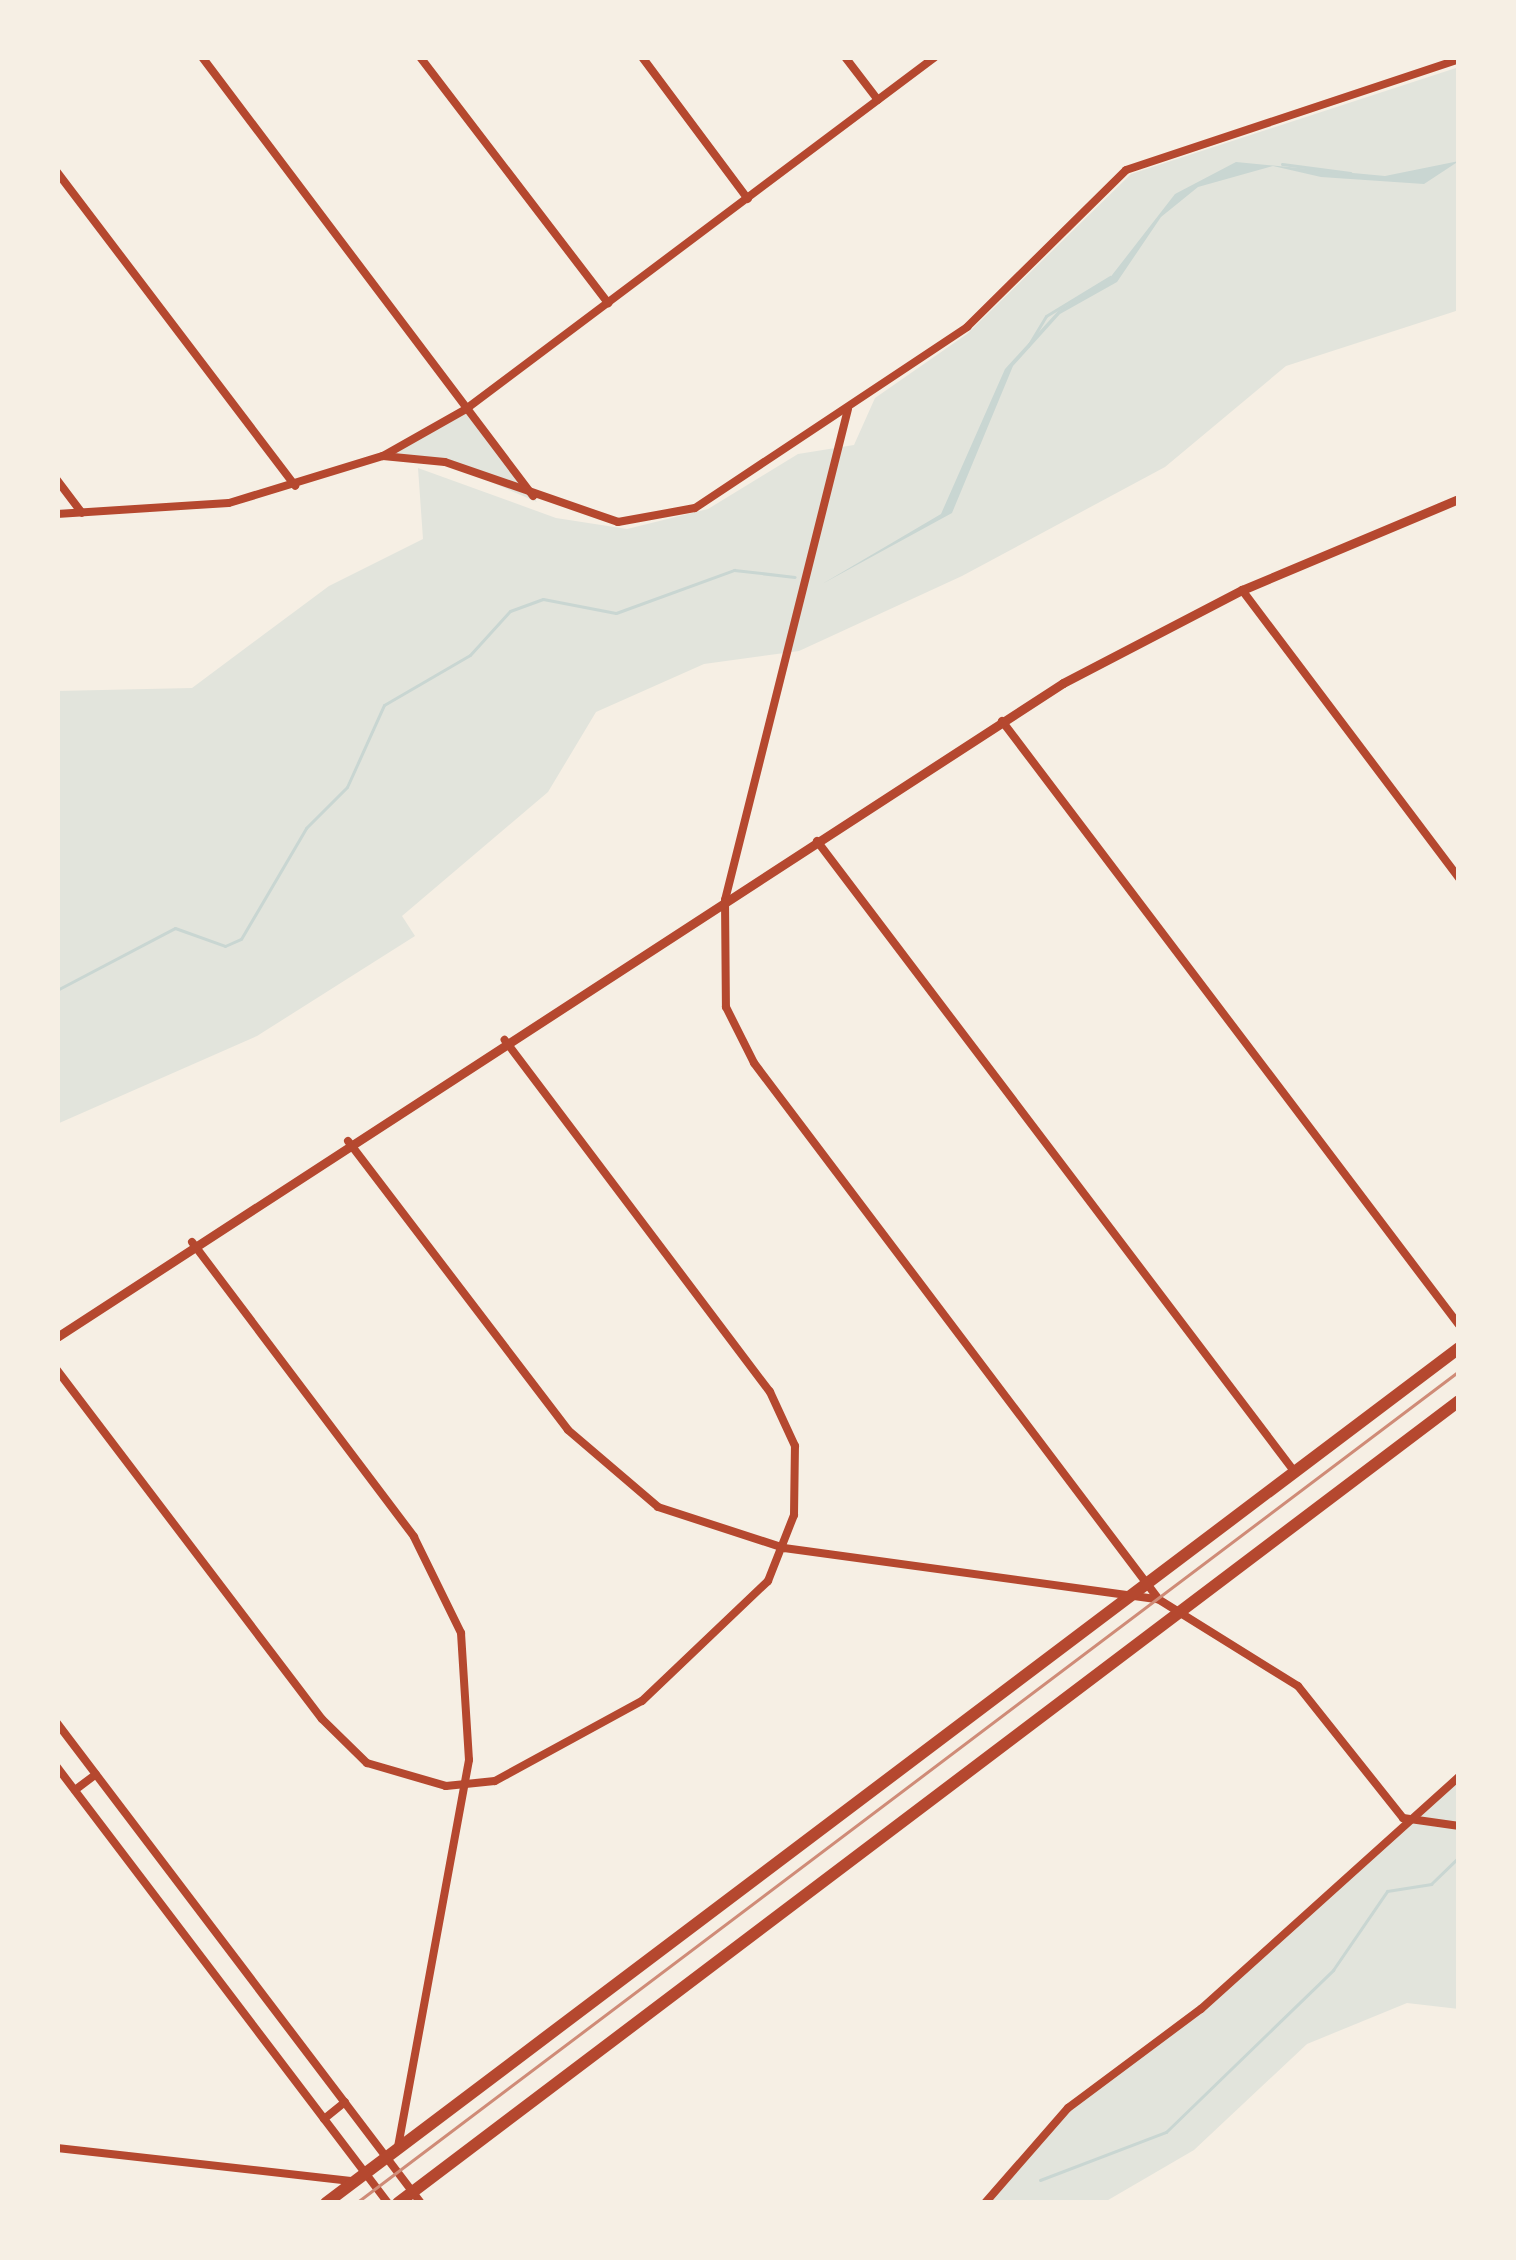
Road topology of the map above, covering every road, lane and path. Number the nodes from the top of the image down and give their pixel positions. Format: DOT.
graph roads {
  1 [pos="202,57"];
  2 [pos="420,57"];
  3 [pos="642,57"];
  4 [pos="845,57"];
  5 [pos="935,57"];
  6 [pos="1435,57"];
  7 [pos="1459,59"];
  8 [pos="1425,71"];
  9 [pos="878,100"];
  10 [pos="57,172"];
  11 [pos="748,199"];
  12 [pos="608,303"];
  13 [pos="466,409"];
  14 [pos="848,410"];
  15 [pos="383,456"];
  16 [pos="57,480"];
  17 [pos="295,486"];
  18 [pos="1459,499"];
  19 [pos="537,502"];
  20 [pos="57,514"];
  21 [pos="83,514"];
  22 [pos="1241,590"];
  23 [pos="1002,721"];
  24 [pos="817,841"];
  25 [pos="1459,878"];
  26 [pos="725,900"];
  27 [pos="505,1040"];
  28 [pos="349,1141"];
  29 [pos="192,1242"];
  30 [pos="1459,1325"];
  31 [pos="57,1336"];
  32 [pos="1459,1348"];
  33 [pos="57,1370"];
  34 [pos="1459,1402"];
  35 [pos="1295,1472"];
  36 [pos="784,1548"];
  37 [pos="1147,1583"];
  38 [pos="1131,1596"];
  39 [pos="1157,1598"];
  40 [pos="1181,1612"];
  41 [pos="57,1723"];
  42 [pos="57,1767"];
  43 [pos="96,1774"];
  44 [pos="1459,1777"];
  45 [pos="465,1785"];
  46 [pos="75,1790"];
  47 [pos="1403,1817"];
  48 [pos="1459,1826"];
  49 [pos="345,2102"];
  50 [pos="324,2119"];
  51 [pos="57,2148"];
  52 [pos="392,2153"];
  53 [pos="360,2177"];
  54 [pos="417,2197"];
  55 [pos="326,2203"];
  56 [pos="388,2203"];
  57 [pos="398,2203"];
  58 [pos="986,2203"];
  1 -- 13 [label="street"];
  2 -- 12 [label="street"];
  3 -- 11 [label="street"];
  4 -- 9 [label="street"];
  5 -- 9 [label="street"];
  6 -- 8 [label="street"];
  7 -- 8 [label="street"];
  8 -- 14 [label="street"];
  9 -- 11 [label="street"];
  10 -- 17 [label="street"];
  11 -- 12 [label="street"];
  12 -- 13 [label="street"];
  13 -- 15 [label="street"];
  13 -- 19 [label="street"];
  14 -- 19 [label="street"];
  14 -- 26 [label="street"];
  15 -- 17 [label="street"];
  15 -- 19 [label="street"];
  16 -- 21 [label="street"];
  17 -- 21 [label="street"];
  18 -- 22 [label="street"];
  20 -- 21 [label="street"];
  22 -- 23 [label="street"];
  22 -- 25 [label="street"];
  23 -- 24 [label="street"];
  23 -- 30 [label="street"];
  24 -- 26 [label="street"];
  24 -- 35 [label="street"];
  26 -- 27 [label="street"];
  26 -- 37 [label="street"];
  27 -- 28 [label="street"];
  27 -- 36 [label="street"];
  28 -- 29 [label="street"];
  28 -- 36 [label="street"];
  29 -- 31 [label="street"];
  29 -- 45 [label="street"];
  32 -- 35 [label="main road"];
  33 -- 45 [label="street"];
  34 -- 40 [label="main road"];
  35 -- 37 [label="main road"];
  36 -- 38 [label="street"];
  36 -- 45 [label="street"];
  37 -- 38 [label="main road"];
  37 -- 39 [label="street"];
  38 -- 39 [label="street"];
  38 -- 52 [label="main road"];
  39 -- 40 [label="street"];
  40 -- 47 [label="street"];
  40 -- 54 [label="main road"];
  41 -- 43 [label="street"];
  42 -- 46 [label="street"];
  43 -- 46 [label="street"];
  43 -- 49 [label="street"];
  44 -- 47 [label="street"];
  45 -- 52 [label="street"];
  46 -- 50 [label="street"];
  47 -- 48 [label="street"];
  47 -- 58 [label="street"];
  49 -- 50 [label="street"];
  49 -- 52 [label="street"];
  50 -- 53 [label="street"];
  51 -- 53 [label="street"];
  52 -- 53 [label="main road"];
  52 -- 54 [label="street"];
  53 -- 55 [label="main road"];
  53 -- 56 [label="street"];
  54 -- 57 [label="main road"];
}
